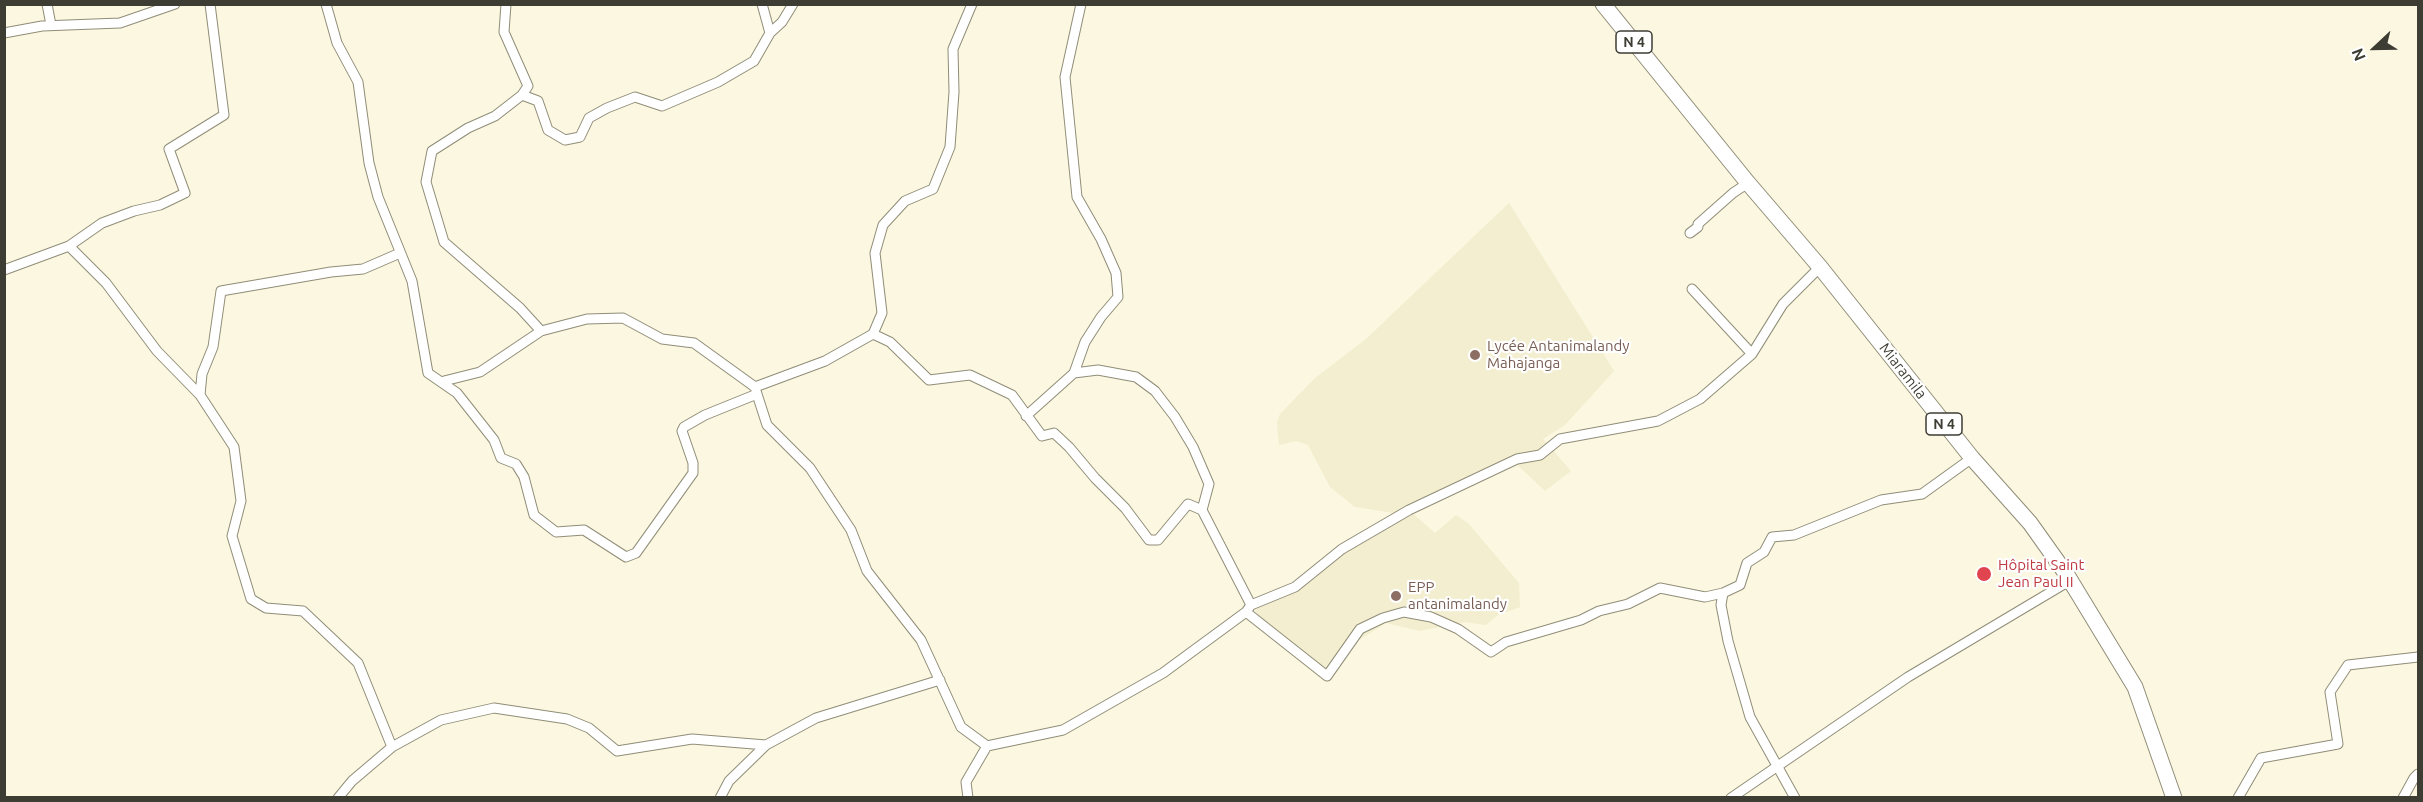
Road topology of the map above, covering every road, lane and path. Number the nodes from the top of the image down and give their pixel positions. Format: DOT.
graph roads {
  1 [pos="47,4"];
  2 [pos="175,4"];
  3 [pos="210,4"];
  4 [pos="326,4"];
  5 [pos="506,4"];
  6 [pos="762,4"];
  7 [pos="793,4"];
  8 [pos="972,4"];
  9 [pos="1081,4"];
  10 [pos="1603,4"];
  11 [pos="51,25"];
  12 [pos="4,33"];
  13 [pos="770,33"];
  14 [pos="522,95"];
  15 [pos="1748,183"];
  16 [pos="1690,233"];
  17 [pos="69,246"];
  18 [pos="400,253"];
  19 [pos="1820,267"];
  20 [pos="4,270"];
  21 [pos="1692,289"];
  22 [pos="541,331"];
  23 [pos="873,334"];
  24 [pos="1752,354"];
  25 [pos="1074,373"];
  26 [pos="444,381"];
  27 [pos="756,391"];
  28 [pos="200,395"];
  29 [pos="1026,416"];
  30 [pos="1972,458"];
  31 [pos="1202,510"];
  32 [pos="2071,580"];
  33 [pos="1723,593"];
  34 [pos="1248,608"];
  35 [pos="2418,657"];
  36 [pos="940,680"];
  37 [pos="765,745"];
  38 [pos="987,746"];
  39 [pos="392,747"];
  40 [pos="1776,766"];
  41 [pos="2418,774"];
  42 [pos="338,798"];
  43 [pos="720,798"];
  44 [pos="968,798"];
  45 [pos="1731,798"];
  46 [pos="1795,798"];
  47 [pos="2174,798"];
  48 [pos="2238,798"];
  49 [pos="2403,798"];
  1 -- 11 [label="street"];
  2 -- 11 [label="street"];
  3 -- 17 [label="street"];
  4 -- 18 [label="street"];
  5 -- 14 [label="street"];
  6 -- 13 [label="street"];
  7 -- 13 [label="street"];
  8 -- 23 [label="street"];
  9 -- 25 [label="street"];
  10 -- 15 [label="main road, Miaramila / N 4"];
  11 -- 12 [label="street"];
  13 -- 14 [label="street"];
  14 -- 22 [label="street"];
  15 -- 16 [label="street"];
  15 -- 19 [label="main road, Miaramila / N 4"];
  17 -- 20 [label="street"];
  17 -- 28 [label="street"];
  18 -- 26 [label="street"];
  18 -- 28 [label="street"];
  19 -- 24 [label="street"];
  19 -- 30 [label="main road, Miaramila / N 4"];
  21 -- 24 [label="street"];
  22 -- 26 [label="street"];
  22 -- 27 [label="street"];
  23 -- 27 [label="street"];
  23 -- 29 [label="street"];
  24 -- 34 [label="street"];
  25 -- 29 [label="street"];
  25 -- 31 [label="street"];
  26 -- 27 [label="street"];
  27 -- 36 [label="street"];
  28 -- 39 [label="street"];
  29 -- 31 [label="street"];
  30 -- 32 [label="main road, Miaramila / N 4"];
  30 -- 33 [label="street"];
  31 -- 34 [label="street"];
  32 -- 40 [label="street"];
  32 -- 47 [label="main road, Miaramila / N 4"];
  33 -- 34 [label="street"];
  33 -- 40 [label="street"];
  34 -- 38 [label="street"];
  35 -- 48 [label="street"];
  36 -- 37 [label="street"];
  36 -- 38 [label="street"];
  37 -- 39 [label="street"];
  37 -- 43 [label="street"];
  38 -- 44 [label="street"];
  39 -- 42 [label="street"];
  40 -- 45 [label="street"];
  40 -- 46 [label="street"];
  41 -- 49 [label="street"];
}
